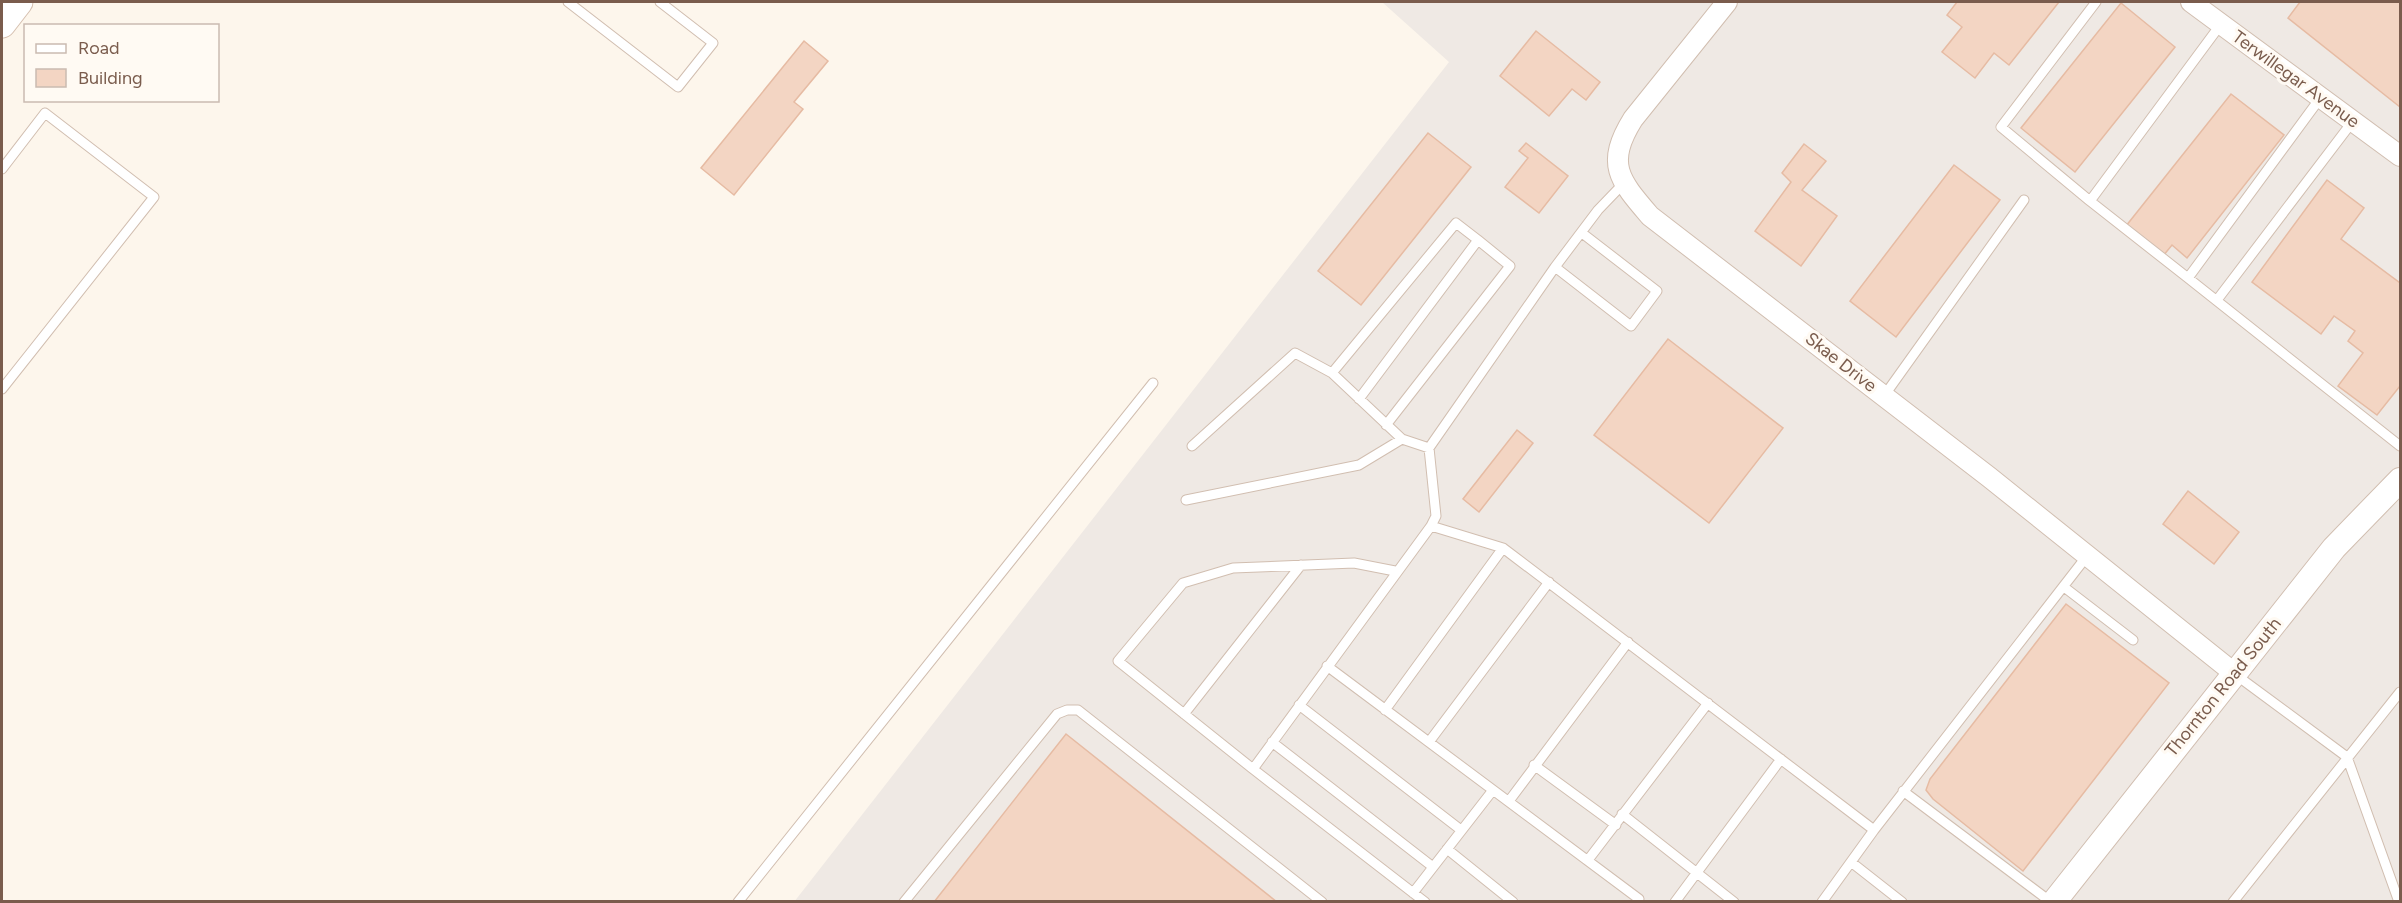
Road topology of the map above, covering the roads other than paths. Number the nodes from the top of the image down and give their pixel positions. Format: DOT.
graph roads {
  1 [pos="19,2"];
  2 [pos="568,2"];
  3 [pos="660,2"];
  4 [pos="1727,2"];
  5 [pos="2096,2"];
  6 [pos="2191,2"];
  7 [pos="2,24"];
  8 [pos="2222,24"];
  9 [pos="2321,97"];
  10 [pos="2353,122"];
  11 [pos="2400,156"];
  12 [pos="2,169"];
  13 [pos="1623,184"];
  14 [pos="2024,200"];
  15 [pos="2090,201"];
  16 [pos="1582,233"];
  17 [pos="1478,240"];
  18 [pos="1555,267"];
  19 [pos="2188,278"];
  20 [pos="2217,300"];
  21 [pos="1332,373"];
  22 [pos="1153,382"];
  23 [pos="2,389"];
  24 [pos="1884,396"];
  25 [pos="1359,399"];
  26 [pos="1386,425"];
  27 [pos="1402,439"];
  28 [pos="1192,446"];
  29 [pos="2400,446"];
  30 [pos="1429,448"];
  31 [pos="2400,480"];
  32 [pos="1186,500"];
  33 [pos="1431,526"];
  34 [pos="1503,548"];
  35 [pos="2087,556"];
  36 [pos="1301,565"];
  37 [pos="1395,571"];
  38 [pos="1549,582"];
  39 [pos="2064,587"];
  40 [pos="2133,640"];
  41 [pos="1628,642"];
  42 [pos="1327,666"];
  43 [pos="2234,674"];
  44 [pos="2400,692"];
  45 [pos="1708,703"];
  46 [pos="1299,705"];
  47 [pos="1385,710"];
  48 [pos="1184,714"];
  49 [pos="1272,742"];
  50 [pos="1429,742"];
  51 [pos="2347,757"];
  52 [pos="1781,759"];
  53 [pos="1534,765"];
  54 [pos="1253,769"];
  55 [pos="1493,790"];
  56 [pos="1903,791"];
  57 [pos="1509,801"];
  58 [pos="1622,814"];
  59 [pos="1616,825"];
  60 [pos="1461,830"];
  61 [pos="1874,830"];
  62 [pos="1447,849"];
  63 [pos="1588,860"];
  64 [pos="1851,862"];
  65 [pos="1433,867"];
  66 [pos="1697,873"];
  67 [pos="1413,893"];
  68 [pos="1640,901"];
  69 [pos="738,902"];
  70 [pos="904,902"];
  71 [pos="1322,902"];
  72 [pos="1425,902"];
  73 [pos="1514,902"];
  74 [pos="1675,902"];
  75 [pos="1734,902"];
  76 [pos="1822,902"];
  77 [pos="1902,902"];
  78 [pos="2052,902"];
  79 [pos="2233,902"];
  80 [pos="2399,902"];
  1 -- 7 [label="main road"];
  2 -- 3 [label="lane"];
  4 -- 13 [label="street, Skae Drive"];
  5 -- 15 [label="lane"];
  6 -- 8 [label="street, Terwillegar Avenue"];
  8 -- 9 [label="street, Terwillegar Avenue"];
  8 -- 15 [label="lane"];
  9 -- 10 [label="street, Terwillegar Avenue"];
  9 -- 19 [label="lane"];
  10 -- 11 [label="street, Terwillegar Avenue"];
  10 -- 20 [label="lane"];
  12 -- 23 [label="lane"];
  13 -- 16 [label="lane"];
  13 -- 24 [label="street, Skae Drive"];
  14 -- 24 [label="lane"];
  15 -- 19 [label="lane"];
  16 -- 18 [label="lane"];
  16 -- 18 [label="lane"];
  17 -- 21 [label="lane"];
  17 -- 25 [label="lane"];
  17 -- 26 [label="lane"];
  18 -- 30 [label="lane"];
  19 -- 20 [label="lane"];
  20 -- 29 [label="lane"];
  21 -- 25 [label="lane"];
  21 -- 28 [label="lane"];
  22 -- 69 [label="lane"];
  24 -- 35 [label="street, Skae Drive"];
  25 -- 26 [label="lane"];
  26 -- 27 [label="lane"];
  27 -- 30 [label="lane"];
  27 -- 32 [label="lane"];
  30 -- 33 [label="lane"];
  31 -- 43 [label="street, Thornton Road South"];
  33 -- 34 [label="lane"];
  33 -- 37 [label="lane"];
  34 -- 38 [label="lane"];
  34 -- 47 [label="lane"];
  35 -- 39 [label="lane"];
  35 -- 43 [label="street, Skae Drive"];
  36 -- 37 [label="lane"];
  36 -- 48 [label="lane"];
  36 -- 48 [label="lane"];
  37 -- 42 [label="lane"];
  38 -- 41 [label="lane"];
  38 -- 50 [label="lane"];
  39 -- 40 [label="lane"];
  39 -- 56 [label="lane"];
  41 -- 45 [label="lane"];
  41 -- 53 [label="lane"];
  42 -- 46 [label="lane"];
  42 -- 47 [label="lane"];
  43 -- 51 [label="lane"];
  43 -- 78 [label="street, Thornton Road South"];
  44 -- 51 [label="lane"];
  45 -- 52 [label="lane"];
  45 -- 58 [label="lane"];
  46 -- 49 [label="lane"];
  46 -- 60 [label="lane"];
  47 -- 50 [label="lane"];
  48 -- 54 [label="lane"];
  49 -- 54 [label="lane"];
  49 -- 65 [label="lane"];
  50 -- 55 [label="lane"];
  51 -- 79 [label="lane"];
  51 -- 80 [label="lane"];
  52 -- 61 [label="lane"];
  52 -- 66 [label="lane"];
  53 -- 57 [label="lane"];
  53 -- 59 [label="lane"];
  54 -- 67 [label="lane"];
  55 -- 57 [label="lane"];
  55 -- 60 [label="lane"];
  56 -- 61 [label="lane"];
  56 -- 78 [label="lane"];
  57 -- 63 [label="lane"];
  58 -- 59 [label="lane"];
  58 -- 66 [label="lane"];
  59 -- 63 [label="lane"];
  60 -- 62 [label="lane"];
  61 -- 64 [label="lane"];
  62 -- 65 [label="lane"];
  62 -- 73 [label="lane"];
  63 -- 68 [label="lane"];
  64 -- 76 [label="lane"];
  64 -- 77 [label="lane"];
  65 -- 67 [label="lane"];
  66 -- 74 [label="lane"];
  66 -- 75 [label="lane"];
  67 -- 72 [label="lane"];
  70 -- 71 [label="lane"];
}
